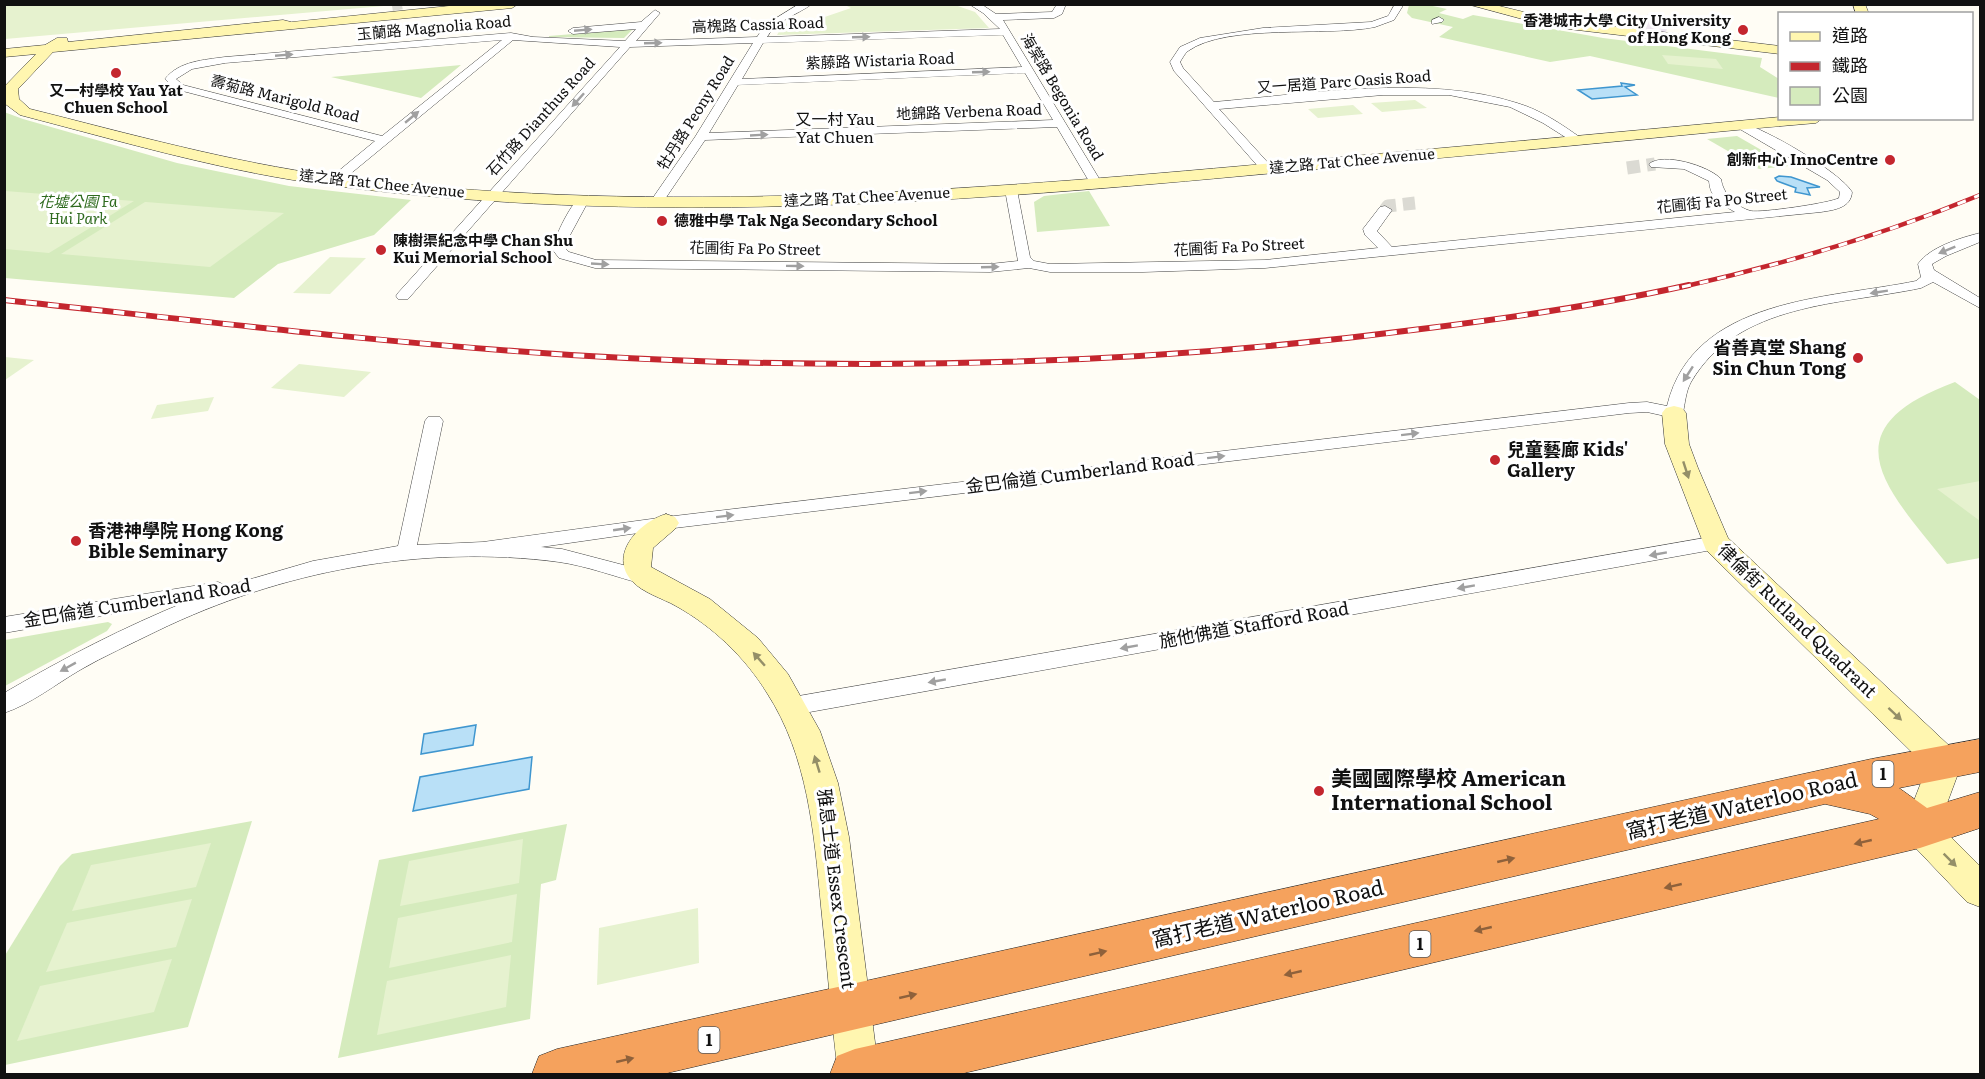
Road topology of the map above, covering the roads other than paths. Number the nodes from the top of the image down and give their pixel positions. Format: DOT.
graph roads {
  1 [pos="512,4"];
  2 [pos="808,4"];
  3 [pos="973,4"];
  4 [pos="1062,4"];
  5 [pos="1400,4"];
  6 [pos="1473,4"];
  7 [pos="479,6"];
  8 [pos="655,13"];
  9 [pos="996,17"];
  10 [pos="645,25"];
  11 [pos="1006,32"];
  12 [pos="511,36"];
  13 [pos="760,40"];
  14 [pos="628,44"];
  15 [pos="56,45"];
  16 [pos="6,48"];
  17 [pos="1778,50"];
  18 [pos="225,60"];
  19 [pos="1026,70"];
  20 [pos="734,82"];
  21 [pos="1211,106"];
  22 [pos="1798,120"];
  23 [pos="1059,123"];
  24 [pos="1742,126"];
  25 [pos="701,137"];
  26 [pos="384,140"];
  27 [pos="1577,140"];
  28 [pos="1655,164"];
  29 [pos="1267,169"];
  30 [pos="334,181"];
  31 [pos="1097,185"];
  32 [pos="1011,190"];
  33 [pos="492,196"];
  34 [pos="583,200"];
  35 [pos="656,202"];
  36 [pos="1385,210"];
  37 [pos="1749,215"];
  38 [pos="1980,237"];
  39 [pos="1389,252"];
  40 [pos="1029,264"];
  41 [pos="1928,273"];
  42 [pos="403,296"];
  43 [pos="1980,304"];
  44 [pos="1674,413"];
  45 [pos="434,422"];
  46 [pos="666,523"];
  47 [pos="1716,543"];
  48 [pos="485,548"];
  49 [pos="406,552"];
  50 [pos="643,578"];
  51 [pos="268,581"];
  52 [pos="115,605"];
  53 [pos="4,625"];
  54 [pos="120,640"];
  55 [pos="4,704"];
  56 [pos="793,706"];
  57 [pos="1963,760"];
  58 [pos="1821,789"];
  59 [pos="1980,810"];
  60 [pos="1920,829"];
  61 [pos="1980,891"];
  62 [pos="851,1008"];
  63 [pos="557,1074"];
  64 [pos="857,1074"];
  1 -- 7 [label="main road"];
  2 -- 13 [label="street"];
  3 -- 9 [label="street, 海棠路 Begonia Road"];
  4 -- 9 [label="street"];
  5 -- 21 [label="street"];
  6 -- 17 [label="main road"];
  7 -- 15 [label="main road"];
  8 -- 10 [label="street, 石竹路 Dianthus Road"];
  9 -- 11 [label="street, 海棠路 Begonia Road"];
  12 -- 10 [label="street, 玉蘭路 Magnolia Road, one-way"];
  10 -- 14 [label="street, 石竹路 Dianthus Road"];
  13 -- 11 [label="street, 高槐路 Cassia Road, one-way"];
  11 -- 19 [label="street, 海棠路 Begonia Road"];
  12 -- 14 [label="street, 高槐路 Cassia Road"];
  18 -- 12 [label="street, 玉蘭路 Magnolia Road, one-way"];
  26 -- 12 [label="street, one-way"];
  14 -- 13 [label="street, 高槐路 Cassia Road, one-way"];
  13 -- 20 [label="street, 牡丹路 Peony Road"];
  14 -- 33 [label="street, 石竹路 Dianthus Road, one-way"];
  15 -- 16 [label="main road"];
  15 -- 30 [label="main road, 達之路 Tat Chee Avenue"];
  18 -- 26 [label="street, 壽菊路 Marigold Road"];
  20 -- 19 [label="street, 紫藤路 Wistaria Road, one-way"];
  19 -- 23 [label="street, 海棠路 Begonia Road"];
  20 -- 25 [label="street, 牡丹路 Peony Road"];
  21 -- 27 [label="street, 又一居道 Parc Oasis Road"];
  21 -- 29 [label="street"];
  22 -- 24 [label="main road, 達之路 Tat Chee Avenue"];
  25 -- 23 [label="street, 地錦路 Verbena Road, one-way"];
  23 -- 31 [label="street, 海棠路 Begonia Road"];
  24 -- 27 [label="main road, 達之路 Tat Chee Avenue"];
  24 -- 37 [label="street, 花圃街 Fa Po Street"];
  25 -- 35 [label="street, 牡丹路 Peony Road"];
  26 -- 30 [label="street"];
  27 -- 29 [label="main road, 達之路 Tat Chee Avenue"];
  28 -- 37 [label="street"];
  29 -- 31 [label="main road, 達之路 Tat Chee Avenue"];
  30 -- 33 [label="main road, 達之路 Tat Chee Avenue"];
  31 -- 32 [label="main road, 達之路 Tat Chee Avenue"];
  32 -- 35 [label="main road, 達之路 Tat Chee Avenue"];
  32 -- 40 [label="street"];
  33 -- 34 [label="main road, 達之路 Tat Chee Avenue"];
  33 -- 42 [label="street, 石竹路 Dianthus Road"];
  34 -- 35 [label="main road, 達之路 Tat Chee Avenue"];
  34 -- 40 [label="street, 花圃街 Fa Po Street, one-way"];
  36 -- 39 [label="street"];
  37 -- 39 [label="street, 花圃街 Fa Po Street"];
  38 -- 41 [label="street, one-way"];
  39 -- 40 [label="street, 花圃街 Fa Po Street"];
  41 -- 43 [label="street"];
  41 -- 44 [label="street, 律倫街 Rutland Quadrant, one-way"];
  46 -- 44 [label="street, 金巴倫道 Cumberland Road, one-way"];
  44 -- 47 [label="main road, 律倫街 Rutland Quadrant, one-way"];
  45 -- 49 [label="street"];
  48 -- 46 [label="street, 金巴倫道 Cumberland Road, one-way"];
  46 -- 50 [label="main road"];
  47 -- 56 [label="street, 施他佛道 Stafford Road, one-way"];
  47 -- 57 [label="main road, 律倫街 Rutland Quadrant, one-way"];
  48 -- 49 [label="street"];
  48 -- 50 [label="street, 雅息士道 Essex Crescent"];
  49 -- 51 [label="street"];
  56 -- 50 [label="main road, 雅息士道 Essex Crescent, one-way"];
  51 -- 52 [label="street, 金巴倫道 Cumberland Road"];
  51 -- 54 [label="street"];
  52 -- 53 [label="street, 金巴倫道 Cumberland Road"];
  52 -- 54 [label="street"];
  54 -- 55 [label="street, one-way"];
  62 -- 56 [label="main road, 雅息士道 Essex Crescent, one-way"];
  57 -- 58 [label="highway, 窩打老道 Waterloo Road / 1"];
  57 -- 60 [label="main road"];
  58 -- 60 [label="highway"];
  62 -- 58 [label="highway, 窩打老道 Waterloo Road / 1, one-way"];
  59 -- 60 [label="highway, 1"];
  60 -- 61 [label="main road, one-way"];
  60 -- 64 [label="highway, 1, one-way"];
  63 -- 62 [label="highway, 窩打老道 Waterloo Road / 1, one-way"];
  62 -- 64 [label="main road, 雅息士道 Essex Crescent"];
}
